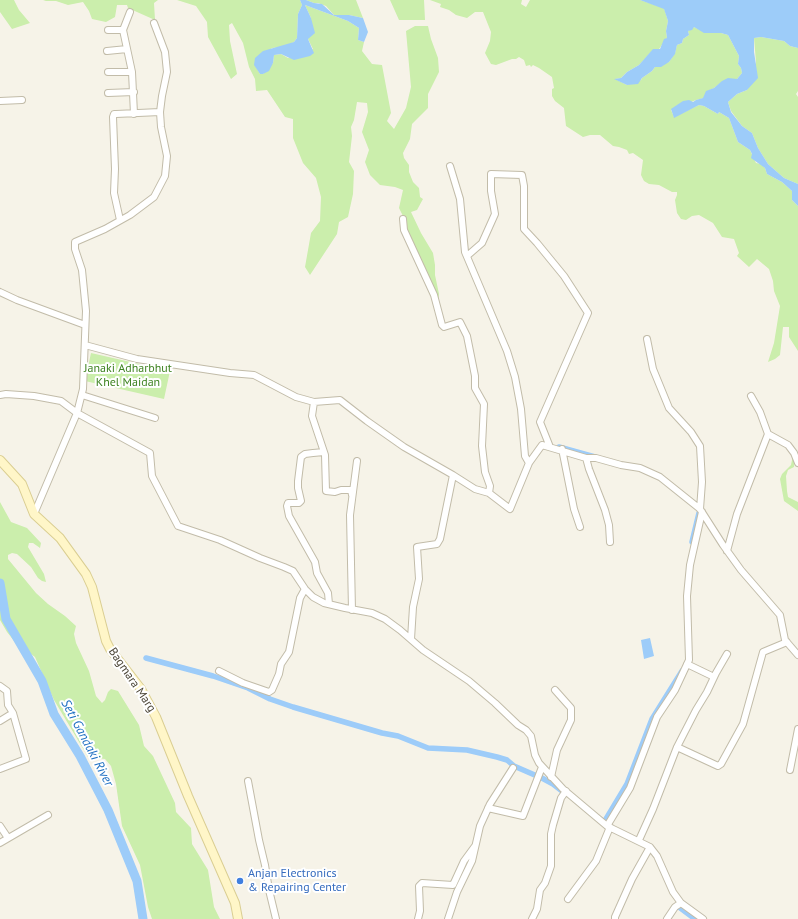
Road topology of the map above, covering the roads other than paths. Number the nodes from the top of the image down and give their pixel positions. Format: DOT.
graph roads {
  1 [pos="130,12"];
  2 [pos="154,23"];
  3 [pos="108,30"];
  4 [pos="123,30"];
  5 [pos="127,49"];
  6 [pos="107,51"];
  7 [pos="108,72"];
  8 [pos="132,72"];
  9 [pos="134,92"];
  10 [pos="108,93"];
  11 [pos="22,100"];
  12 [pos="0,101"];
  13 [pos="160,112"];
  14 [pos="134,114"];
  15 [pos="450,166"];
  16 [pos="403,219"];
  17 [pos="120,220"];
  18 [pos="466,256"];
  19 [pos="0,292"];
  20 [pos="85,325"];
  21 [pos="647,339"];
  22 [pos="85,345"];
  23 [pos="0,395"];
  24 [pos="82,395"];
  25 [pos="751,396"];
  26 [pos="314,402"];
  27 [pos="77,413"];
  28 [pos="155,418"];
  29 [pos="768,434"];
  30 [pos="550,447"];
  31 [pos="562,449"];
  32 [pos="324,452"];
  33 [pos="586,458"];
  34 [pos="0,460"];
  35 [pos="357,461"];
  36 [pos="529,463"];
  37 [pos="798,463"];
  38 [pos="453,475"];
  39 [pos="489,493"];
  40 [pos="352,494"];
  41 [pos="701,510"];
  42 [pos="34,514"];
  43 [pos="580,527"];
  44 [pos="610,542"];
  45 [pos="727,551"];
  46 [pos="305,589"];
  47 [pos="329,604"];
  48 [pos="352,610"];
  49 [pos="410,639"];
  50 [pos="787,642"];
  51 [pos="727,654"];
  52 [pos="798,655"];
  53 [pos="687,664"];
  54 [pos="219,671"];
  55 [pos="714,677"];
  56 [pos="0,686"];
  57 [pos="555,690"];
  58 [pos="13,713"];
  59 [pos="0,721"];
  60 [pos="798,729"];
  61 [pos="677,747"];
  62 [pos="542,767"];
  63 [pos="513,768"];
  64 [pos="0,769"];
  65 [pos="790,770"];
  66 [pos="551,776"];
  67 [pos="248,781"];
  68 [pos="566,791"];
  69 [pos="488,808"];
  70 [pos="48,816"];
  71 [pos="0,826"];
  72 [pos="608,827"];
  73 [pos="8,838"];
  74 [pos="639,840"];
  75 [pos="0,843"];
  76 [pos="476,845"];
  77 [pos="650,847"];
  78 [pos="568,899"];
  79 [pos="681,903"];
  80 [pos="238,919"];
  81 [pos="276,919"];
  82 [pos="418,919"];
  83 [pos="448,919"];
  84 [pos="532,919"];
  85 [pos="615,919"];
  86 [pos="667,919"];
  87 [pos="703,919"];
  1 -- 4 [label="street"];
  2 -- 13 [label="street"];
  3 -- 4 [label="street"];
  4 -- 5 [label="street"];
  5 -- 6 [label="street"];
  5 -- 8 [label="street"];
  7 -- 8 [label="street"];
  8 -- 9 [label="street"];
  9 -- 10 [label="street"];
  9 -- 14 [label="street"];
  11 -- 12 [label="street"];
  13 -- 14 [label="street"];
  13 -- 17 [label="street"];
  14 -- 17 [label="street"];
  15 -- 18 [label="street"];
  16 -- 39 [label="street"];
  17 -- 20 [label="street"];
  18 -- 30 [label="street"];
  18 -- 36 [label="street"];
  19 -- 20 [label="street"];
  20 -- 22 [label="street"];
  21 -- 41 [label="street"];
  22 -- 24 [label="street"];
  22 -- 26 [label="street"];
  23 -- 27 [label="street"];
  24 -- 27 [label="street"];
  24 -- 28 [label="street"];
  25 -- 29 [label="street"];
  26 -- 32 [label="street"];
  26 -- 38 [label="street"];
  27 -- 42 [label="street"];
  27 -- 46 [label="street"];
  29 -- 37 [label="street"];
  29 -- 45 [label="street"];
  30 -- 31 [label="street"];
  30 -- 36 [label="street"];
  31 -- 33 [label="street"];
  31 -- 43 [label="street"];
  32 -- 40 [label="street"];
  32 -- 47 [label="street"];
  33 -- 41 [label="street"];
  33 -- 44 [label="street"];
  34 -- 42 [label="main road, Bagmara Marg"];
  35 -- 40 [label="street"];
  36 -- 39 [label="street"];
  38 -- 39 [label="street"];
  38 -- 49 [label="street"];
  40 -- 48 [label="street"];
  41 -- 45 [label="street"];
  41 -- 53 [label="street"];
  42 -- 80 [label="main road, Bagmara Marg"];
  45 -- 50 [label="street"];
  46 -- 47 [label="street"];
  46 -- 54 [label="street"];
  47 -- 48 [label="street"];
  48 -- 49 [label="street"];
  49 -- 62 [label="street"];
  50 -- 52 [label="street"];
  50 -- 61 [label="street"];
  51 -- 55 [label="street"];
  53 -- 55 [label="street"];
  53 -- 72 [label="street"];
  55 -- 61 [label="street"];
  56 -- 58 [label="street"];
  57 -- 66 [label="street"];
  58 -- 59 [label="street"];
  58 -- 64 [label="street"];
  60 -- 65 [label="street"];
  61 -- 74 [label="street"];
  62 -- 66 [label="street"];
  62 -- 69 [label="street"];
  63 -- 69 [label="street"];
  66 -- 68 [label="street"];
  67 -- 81 [label="street"];
  68 -- 72 [label="street"];
  68 -- 84 [label="street"];
  69 -- 76 [label="street"];
  70 -- 73 [label="street"];
  71 -- 73 [label="street"];
  72 -- 74 [label="street"];
  72 -- 78 [label="street"];
  73 -- 75 [label="street"];
  74 -- 77 [label="street"];
  76 -- 82 [label="street"];
  76 -- 83 [label="street"];
  77 -- 79 [label="street"];
  77 -- 85 [label="street"];
  79 -- 86 [label="street"];
  79 -- 87 [label="street"];
}
